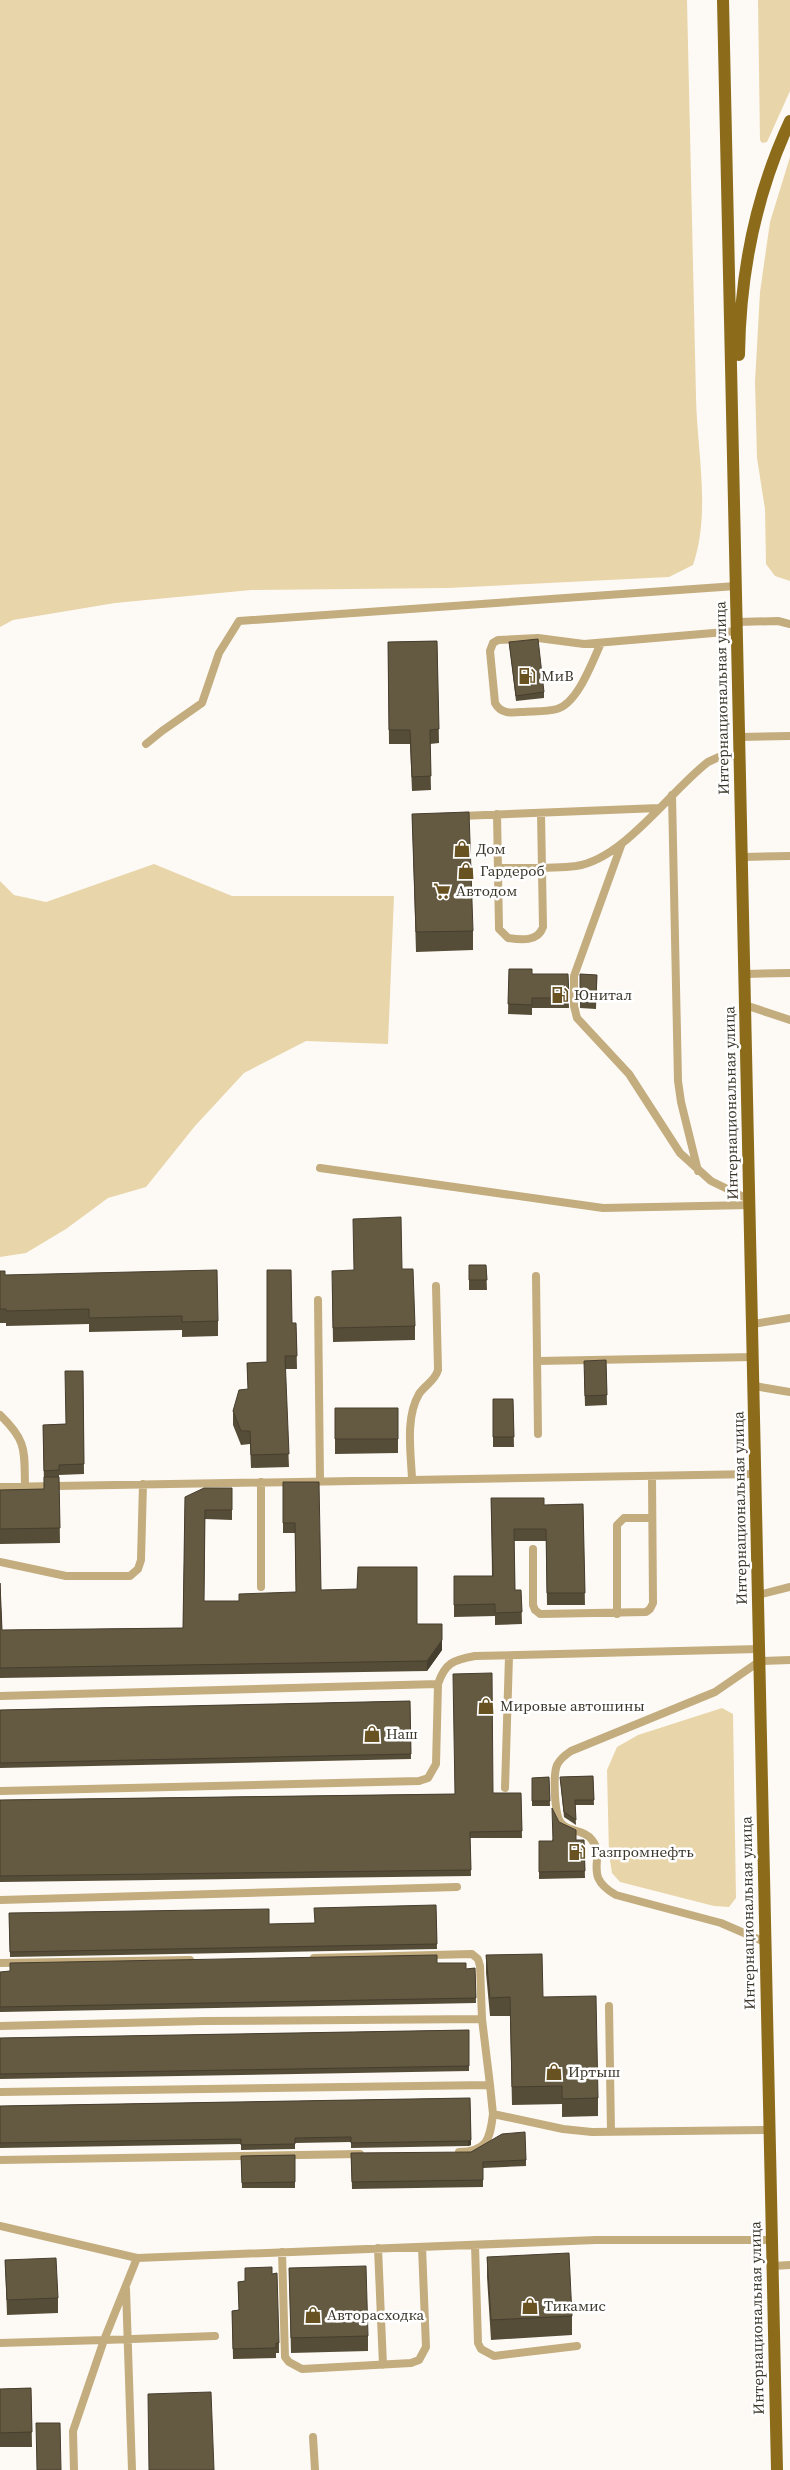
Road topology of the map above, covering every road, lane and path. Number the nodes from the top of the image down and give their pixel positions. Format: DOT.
graph roads {
  1 [pos="723,0"];
  2 [pos="790,121"];
  3 [pos="735,545"];
  4 [pos="736,586"];
  5 [pos="790,624"];
  6 [pos="737,627"];
  7 [pos="602,643"];
  8 [pos="790,736"];
  9 [pos="739,737"];
  10 [pos="146,744"];
  11 [pos="740,755"];
  12 [pos="672,795"];
  13 [pos="659,808"];
  14 [pos="541,813"];
  15 [pos="497,814"];
  16 [pos="453,816"];
  17 [pos="622,843"];
  18 [pos="790,856"];
  19 [pos="742,857"];
  20 [pos="542,867"];
  21 [pos="499,868"];
  22 [pos="790,972"];
  23 [pos="745,974"];
  24 [pos="745,1005"];
  25 [pos="790,1020"];
  26 [pos="320,1168"];
  27 [pos="699,1172"];
  28 [pos="750,1203"];
  29 [pos="536,1276"];
  30 [pos="436,1286"];
  31 [pos="318,1300"];
  32 [pos="790,1318"];
  33 [pos="753,1324"];
  34 [pos="754,1357"];
  35 [pos="537,1362"];
  36 [pos="754,1386"];
  37 [pos="790,1392"];
  38 [pos="0,1415"];
  39 [pos="538,1434"];
  40 [pos="756,1474"];
  41 [pos="652,1476"];
  42 [pos="412,1479"];
  43 [pos="320,1481"];
  44 [pos="261,1482"];
  45 [pos="143,1484"];
  46 [pos="0,1486"];
  47 [pos="25,1487"];
  48 [pos="652,1518"];
  49 [pos="533,1549"];
  50 [pos="0,1562"];
  51 [pos="261,1587"];
  52 [pos="790,1587"];
  53 [pos="758,1595"];
  54 [pos="617,1614"];
  55 [pos="759,1655"];
  56 [pos="509,1656"];
  57 [pos="790,1660"];
  58 [pos="438,1684"];
  59 [pos="0,1696"];
  60 [pos="505,1788"];
  61 [pos="0,1791"];
  62 [pos="456,1887"];
  63 [pos="0,1900"];
  64 [pos="765,1942"];
  65 [pos="307,1958"];
  66 [pos="198,1960"];
  67 [pos="0,1963"];
  68 [pos="608,2006"];
  69 [pos="482,2019"];
  70 [pos="0,2026"];
  71 [pos="490,2085"];
  72 [pos="0,2092"];
  73 [pos="493,2114"];
  74 [pos="769,2130"];
  75 [pos="611,2132"];
  76 [pos="449,2152"];
  77 [pos="369,2154"];
  78 [pos="0,2160"];
  79 [pos="0,2226"];
  80 [pos="772,2240"];
  81 [pos="475,2245"];
  82 [pos="422,2247"];
  83 [pos="378,2248"];
  84 [pos="282,2252"];
  85 [pos="137,2258"];
  86 [pos="790,2265"];
  87 [pos="773,2266"];
  88 [pos="126,2284"];
  89 [pos="215,2336"];
  90 [pos="128,2339"];
  91 [pos="104,2340"];
  92 [pos="0,2343"];
  93 [pos="577,2346"];
  94 [pos="383,2365"];
  95 [pos="313,2437"];
  96 [pos="74,2470"];
  97 [pos="132,2470"];
  98 [pos="315,2470"];
  99 [pos="777,2470"];
  1 -- 3 [label="main road"];
  2 -- 3 [label="main road"];
  3 -- 4 [label="main road, Интернациональная улица"];
  4 -- 6 [label="main road, Интернациональная улица"];
  4 -- 10 [label="lane"];
  5 -- 6 [label="lane"];
  6 -- 7 [label="lane"];
  6 -- 9 [label="main road, Интернациональная улица"];
  7 -- 7 [label="lane"];
  8 -- 9 [label="lane"];
  9 -- 11 [label="main road, Интернациональная улица"];
  11 -- 12 [label="lane"];
  11 -- 19 [label="main road, Интернациональная улица"];
  12 -- 13 [label="lane"];
  12 -- 27 [label="lane"];
  13 -- 14 [label="lane"];
  13 -- 17 [label="lane"];
  14 -- 15 [label="lane"];
  14 -- 20 [label="lane"];
  15 -- 16 [label="lane"];
  15 -- 21 [label="lane"];
  17 -- 20 [label="lane"];
  17 -- 27 [label="lane"];
  18 -- 19 [label="lane"];
  19 -- 23 [label="main road, Интернациональная улица"];
  20 -- 21 [label="lane"];
  20 -- 21 [label="lane"];
  22 -- 23 [label="lane"];
  23 -- 24 [label="main road, Интернациональная улица"];
  24 -- 25 [label="lane"];
  24 -- 28 [label="main road, Интернациональная улица"];
  26 -- 28 [label="lane"];
  27 -- 28 [label="lane"];
  28 -- 33 [label="main road, Интернациональная улица"];
  29 -- 35 [label="lane"];
  30 -- 42 [label="lane"];
  31 -- 43 [label="lane"];
  32 -- 33 [label="lane"];
  33 -- 34 [label="main road, Интернациональная улица"];
  34 -- 35 [label="lane"];
  34 -- 36 [label="main road, Интернациональная улица"];
  35 -- 39 [label="lane"];
  36 -- 37 [label="lane"];
  36 -- 40 [label="main road, Интернациональная улица"];
  38 -- 47 [label="lane"];
  40 -- 41 [label="lane"];
  40 -- 53 [label="main road, Интернациональная улица"];
  41 -- 42 [label="lane"];
  41 -- 48 [label="lane"];
  42 -- 43 [label="lane"];
  43 -- 44 [label="lane"];
  44 -- 45 [label="lane"];
  44 -- 51 [label="lane"];
  45 -- 47 [label="lane"];
  45 -- 50 [label="lane"];
  46 -- 47 [label="lane"];
  48 -- 54 [label="lane"];
  48 -- 54 [label="lane"];
  49 -- 54 [label="lane"];
  52 -- 53 [label="lane"];
  53 -- 55 [label="main road, Интернациональная улица"];
  55 -- 56 [label="lane"];
  55 -- 57 [label="lane"];
  55 -- 64 [label="main road, Интернациональная улица"];
  55 -- 64 [label="lane"];
  56 -- 58 [label="lane"];
  56 -- 60 [label="lane"];
  58 -- 59 [label="lane"];
  58 -- 61 [label="lane"];
  62 -- 63 [label="lane"];
  64 -- 74 [label="main road, Интернациональная улица"];
  65 -- 69 [label="lane"];
  66 -- 67 [label="lane"];
  68 -- 75 [label="lane"];
  69 -- 70 [label="lane"];
  69 -- 71 [label="lane"];
  71 -- 72 [label="lane"];
  71 -- 73 [label="lane"];
  73 -- 75 [label="lane"];
  73 -- 76 [label="lane"];
  74 -- 75 [label="lane"];
  74 -- 80 [label="main road, Интернациональная улица"];
  77 -- 78 [label="lane"];
  79 -- 85 [label="lane"];
  80 -- 81 [label="lane"];
  80 -- 87 [label="main road, Интернациональная улица"];
  81 -- 82 [label="lane"];
  81 -- 93 [label="lane"];
  82 -- 83 [label="lane"];
  82 -- 94 [label="lane"];
  83 -- 84 [label="lane"];
  83 -- 94 [label="lane"];
  84 -- 85 [label="lane"];
  84 -- 94 [label="lane"];
  85 -- 88 [label="lane"];
  86 -- 87 [label="lane"];
  87 -- 99 [label="main road, Интернациональная улица"];
  88 -- 90 [label="lane"];
  88 -- 91 [label="lane"];
  89 -- 90 [label="lane"];
  90 -- 91 [label="lane"];
  90 -- 97 [label="lane"];
  91 -- 92 [label="lane"];
  91 -- 96 [label="lane"];
  95 -- 98 [label="lane"];
}
